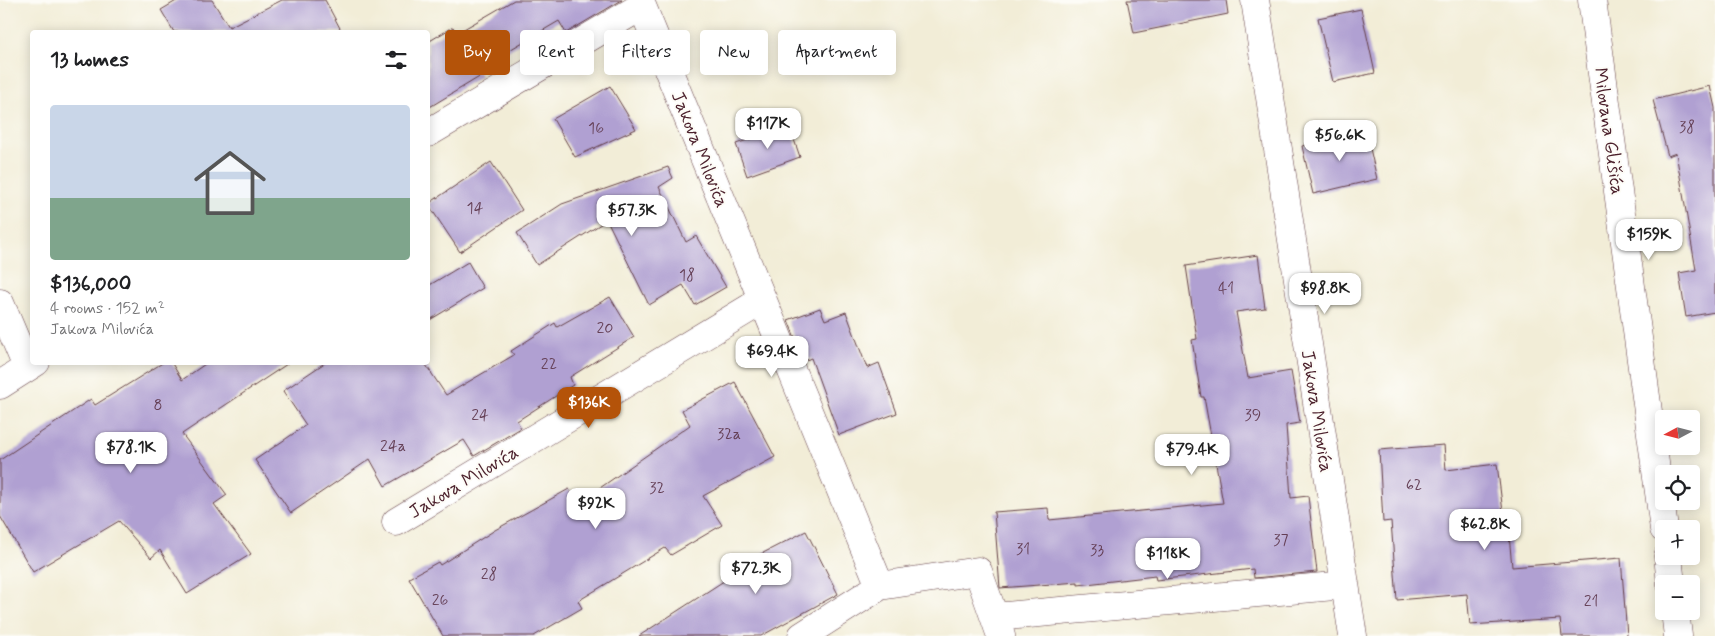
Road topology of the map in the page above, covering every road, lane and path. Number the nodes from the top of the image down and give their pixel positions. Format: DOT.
graph roads {
  1 [pos="1254,0"];
  2 [pos="1592,0"];
  3 [pos="430,132"];
  4 [pos="763,300"];
  5 [pos="0,303"];
  6 [pos="30,361"];
  7 [pos="32,365"];
  8 [pos="0,385"];
  9 [pos="1663,520"];
  10 [pos="396,522"];
  11 [pos="1345,585"];
  12 [pos="880,586"];
  13 [pos="1676,620"];
  14 [pos="998,627"];
  15 [pos="802,636"];
  16 [pos="1353,636"];
  17 [pos="1678,636"];
  1 -- 11 [label="street, Jakova Milovića"];
  2 -- 9 [label="street, Milovana Glišića"];
  3 -- 4 [label="street, Jakova Milovića"];
  4 -- 10 [label="street, Jakova Milovića"];
  4 -- 12 [label="street, Jakova Milovića"];
  5 -- 6 [label="street"];
  7 -- 8 [label="street"];
  11 -- 14 [label="street"];
  11 -- 16 [label="street, Jakova Milovića"];
  12 -- 14 [label="street"];
  12 -- 15 [label="street"];
  13 -- 17 [label="street"];
}
